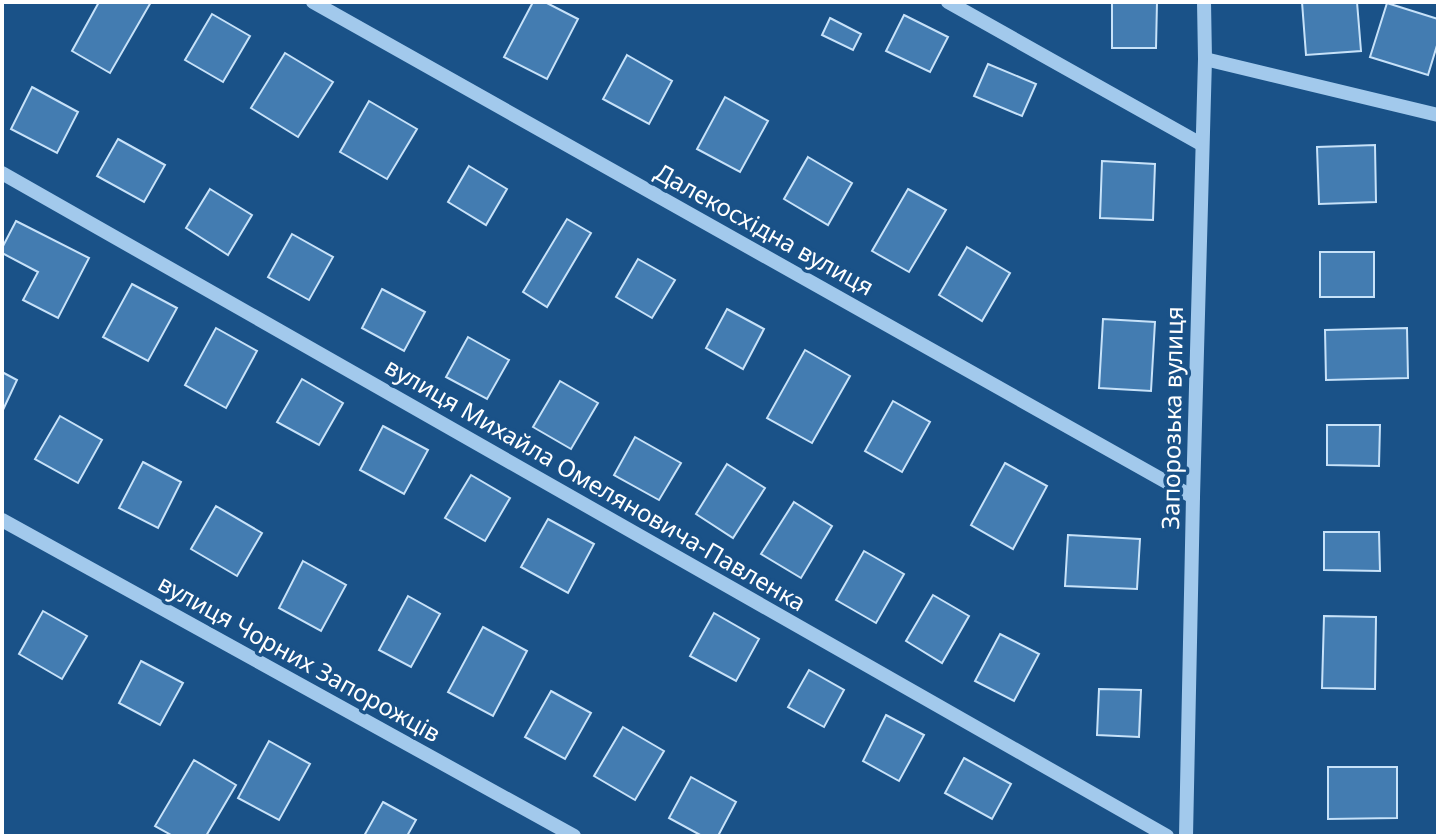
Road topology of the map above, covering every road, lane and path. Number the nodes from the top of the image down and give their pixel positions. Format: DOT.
graph roads {
  1 [pos="313,2"];
  2 [pos="948,2"];
  3 [pos="1204,2"];
  4 [pos="1205,59"];
  5 [pos="1438,115"];
  6 [pos="1201,144"];
  7 [pos="2,173"];
  8 [pos="1193,497"];
  9 [pos="2,520"];
  10 [pos="574,836"];
  11 [pos="1167,836"];
  12 [pos="1186,836"];
  1 -- 8 [label="street, Далекосхідна вулиця"];
  2 -- 6 [label="street"];
  3 -- 4 [label="street, Запорозька вулиця"];
  4 -- 5 [label="street"];
  4 -- 6 [label="street, Запорозька вулиця"];
  6 -- 8 [label="street, Запорозька вулиця"];
  7 -- 11 [label="street, вулиця Михайла Омеляновича-Павленка"];
  8 -- 12 [label="street, Запорозька вулиця"];
  9 -- 10 [label="street, вулиця Чорних Запорожців"];
}
